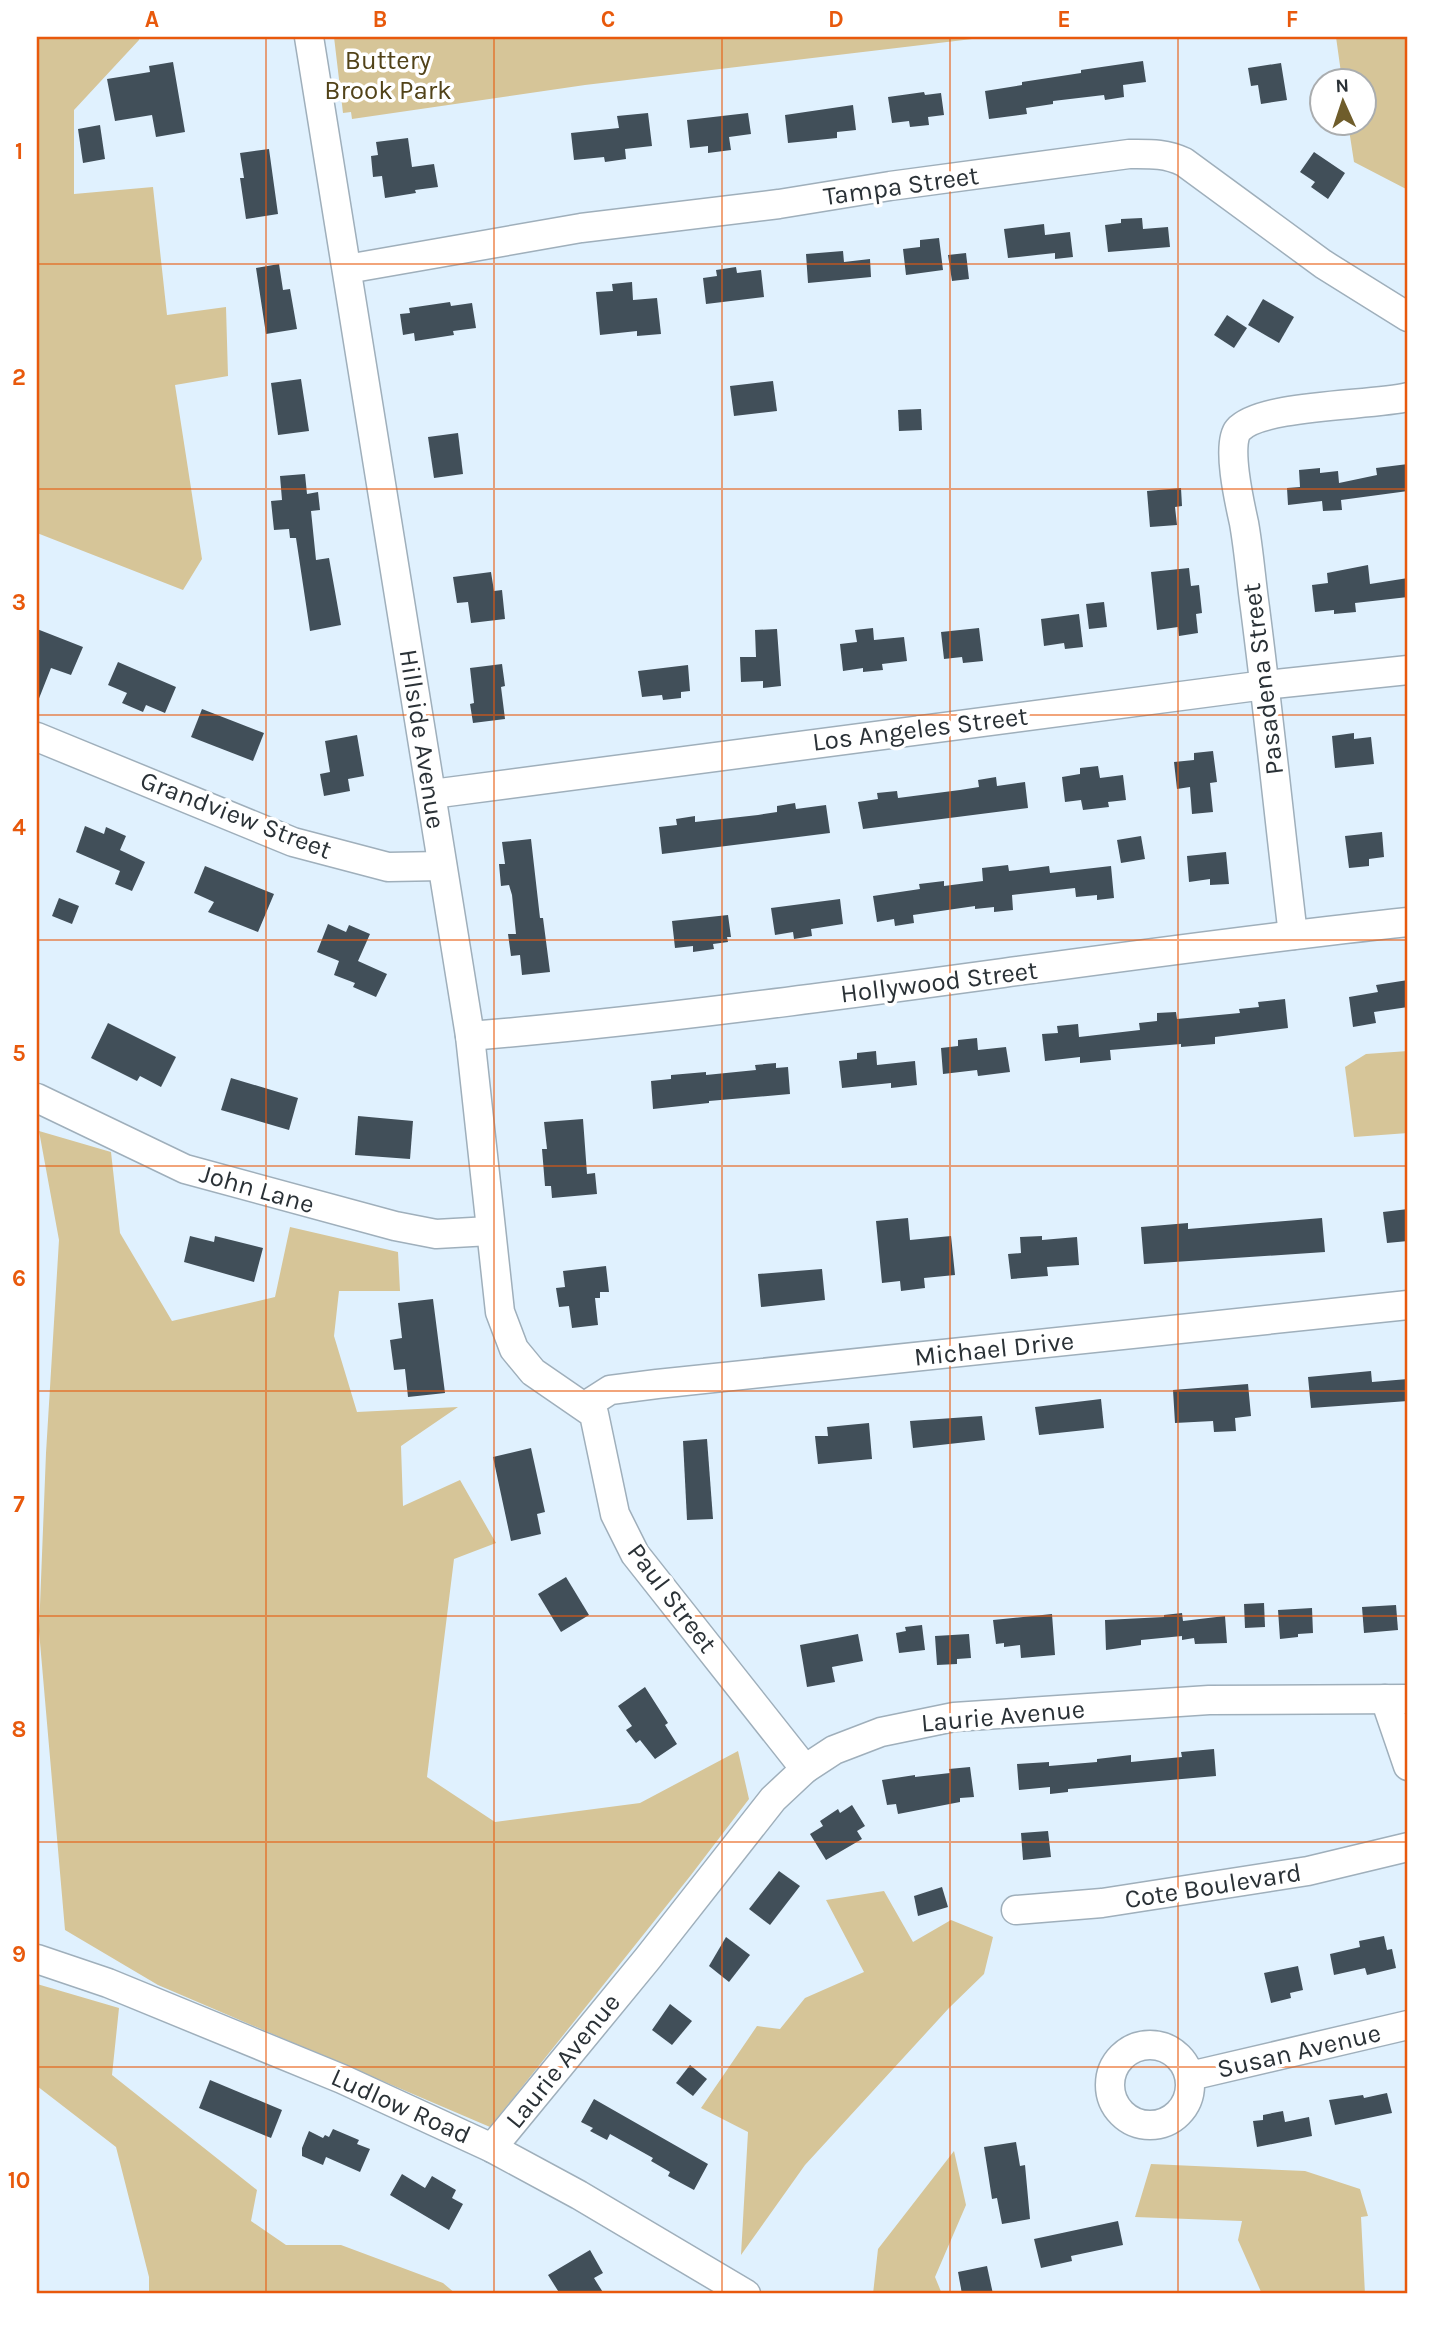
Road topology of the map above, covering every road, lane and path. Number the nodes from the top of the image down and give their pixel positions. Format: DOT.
graph roads {
  1 [pos="309,37"];
  2 [pos="347,269"];
  3 [pos="1408,317"];
  4 [pos="1408,397"];
  5 [pos="1408,670"];
  6 [pos="1265,685"];
  7 [pos="37,737"];
  8 [pos="432,794"];
  9 [pos="442,866"];
  10 [pos="1408,922"];
  11 [pos="1293,935"];
  12 [pos="470,1036"];
  13 [pos="37,1098"];
  14 [pos="490,1231"];
  15 [pos="1408,1306"];
  16 [pos="585,1406"];
  17 [pos="1397,1699"];
  18 [pos="1408,1766"];
  19 [pos="805,1769"];
  20 [pos="1408,1847"];
  21 [pos="1016,1910"];
  22 [pos="37,1959"];
  23 [pos="1408,2025"];
  24 [pos="1190,2076"];
  25 [pos="492,2148"];
  26 [pos="746,2294"];
  1 -- 2 [label="street, Hillside Avenue"];
  2 -- 3 [label="street, Tampa Street"];
  2 -- 8 [label="street, Hillside Avenue"];
  4 -- 6 [label="street, Pasadena Street"];
  5 -- 6 [label="street, Los Angeles Street"];
  6 -- 8 [label="street, Los Angeles Street"];
  6 -- 11 [label="street, Pasadena Street"];
  7 -- 9 [label="street, Grandview Street"];
  8 -- 9 [label="street, Hillside Avenue"];
  9 -- 12 [label="street, Hillside Avenue"];
  10 -- 11 [label="street, Hollywood Street"];
  11 -- 12 [label="street, Hollywood Street"];
  12 -- 14 [label="street, Hillside Avenue"];
  13 -- 14 [label="street, John Lane"];
  14 -- 16 [label="street, Hillside Avenue"];
  15 -- 16 [label="street, Michael Drive"];
  16 -- 19 [label="street, Paul Street"];
  17 -- 18 [label="street"];
  17 -- 19 [label="street, Laurie Avenue"];
  19 -- 25 [label="street, Laurie Avenue"];
  20 -- 21 [label="street, Cote Boulevard"];
  22 -- 25 [label="street, Ludlow Road"];
  23 -- 24 [label="street, Susan Avenue"];
  25 -- 26 [label="street, Ludlow Road"];
}
